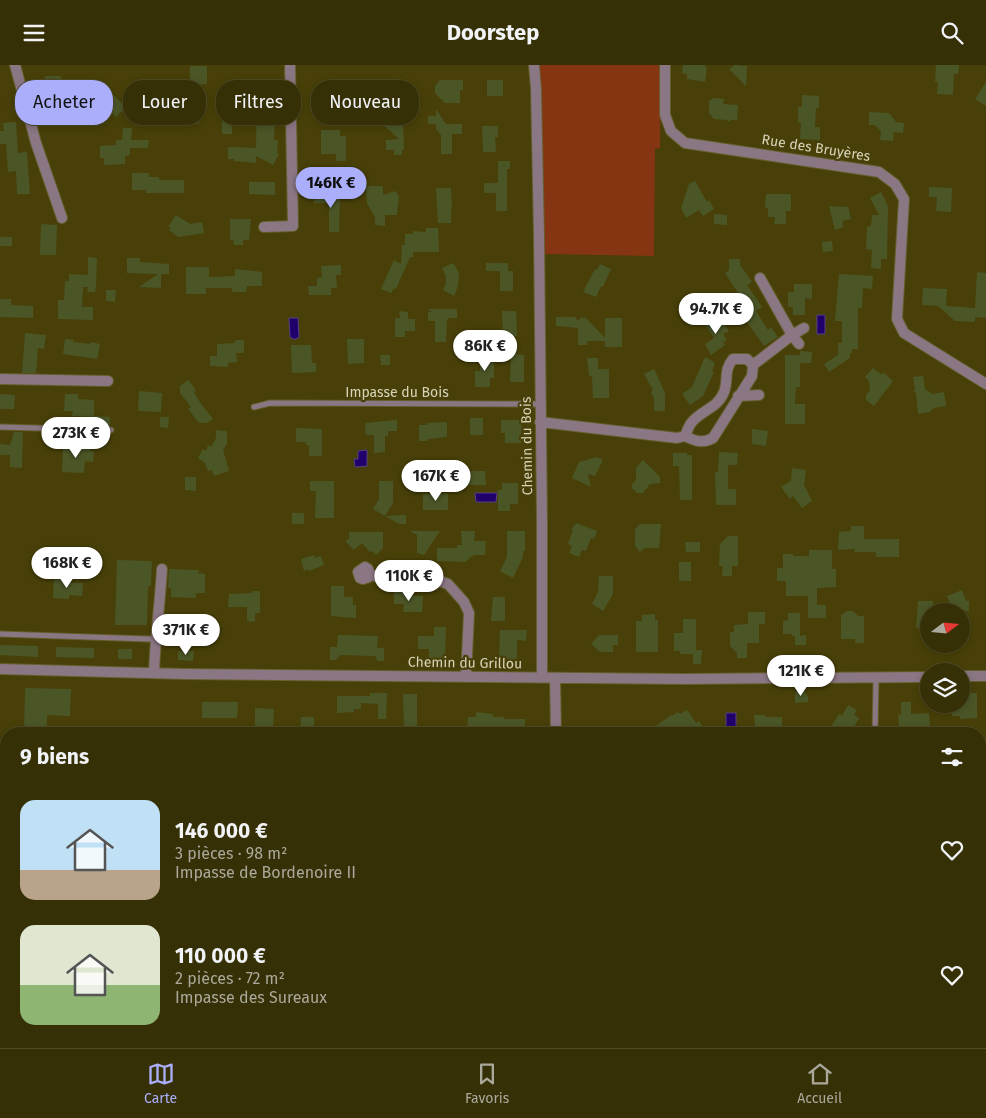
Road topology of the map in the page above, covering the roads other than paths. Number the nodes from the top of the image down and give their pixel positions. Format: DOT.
graph roads {
  1 [pos="15,65"];
  2 [pos="290,65"];
  3 [pos="534,65"];
  4 [pos="665,65"];
  5 [pos="62,218"];
  6 [pos="264,227"];
  7 [pos="760,278"];
  8 [pos="804,328"];
  9 [pos="792,335"];
  10 [pos="799,344"];
  11 [pos="753,365"];
  12 [pos="0,379"];
  13 [pos="108,381"];
  14 [pos="986,384"];
  15 [pos="758,395"];
  16 [pos="738,396"];
  17 [pos="540,404"];
  18 [pos="254,407"];
  19 [pos="540,422"];
  20 [pos="0,427"];
  21 [pos="112,430"];
  22 [pos="685,436"];
  23 [pos="162,569"];
  24 [pos="370,574"];
  25 [pos="0,634"];
  26 [pos="155,639"];
  27 [pos="208,641"];
  28 [pos="0,669"];
  29 [pos="154,673"];
  30 [pos="970,676"];
  31 [pos="986,676"];
  32 [pos="466,677"];
  33 [pos="542,677"];
  34 [pos="876,677"];
  35 [pos="920,677"];
  36 [pos="555,678"];
  37 [pos="556,727"];
  38 [pos="875,727"];
  1 -- 5 [label="street"];
  2 -- 6 [label="street"];
  3 -- 17 [label="street, Chemin du Bois"];
  4 -- 14 [label="street, Rue des Bruyères"];
  7 -- 9 [label="street"];
  8 -- 9 [label="street"];
  9 -- 10 [label="street"];
  9 -- 11 [label="street"];
  11 -- 16 [label="street"];
  11 -- 22 [label="street"];
  12 -- 13 [label="street"];
  15 -- 16 [label="street"];
  16 -- 22 [label="street"];
  17 -- 18 [label="lane, Impasse du Bois"];
  17 -- 19 [label="street, Chemin du Bois"];
  19 -- 22 [label="street"];
  19 -- 33 [label="street, Chemin du Bois"];
  20 -- 21 [label="lane"];
  23 -- 26 [label="street"];
  24 -- 32 [label="street"];
  25 -- 26 [label="lane"];
  26 -- 27 [label="lane"];
  26 -- 29 [label="street"];
  28 -- 29 [label="street, Chemin du Grillou"];
  29 -- 32 [label="street, Chemin du Grillou"];
  30 -- 31 [label="street"];
  32 -- 33 [label="street, Chemin du Grillou"];
  33 -- 36 [label="street, Chemin du Grillou"];
  34 -- 35 [label="street, Chemin du Grillou"];
  34 -- 36 [label="street, Chemin du Grillou"];
  34 -- 38 [label="lane"];
  36 -- 37 [label="street"];
}
